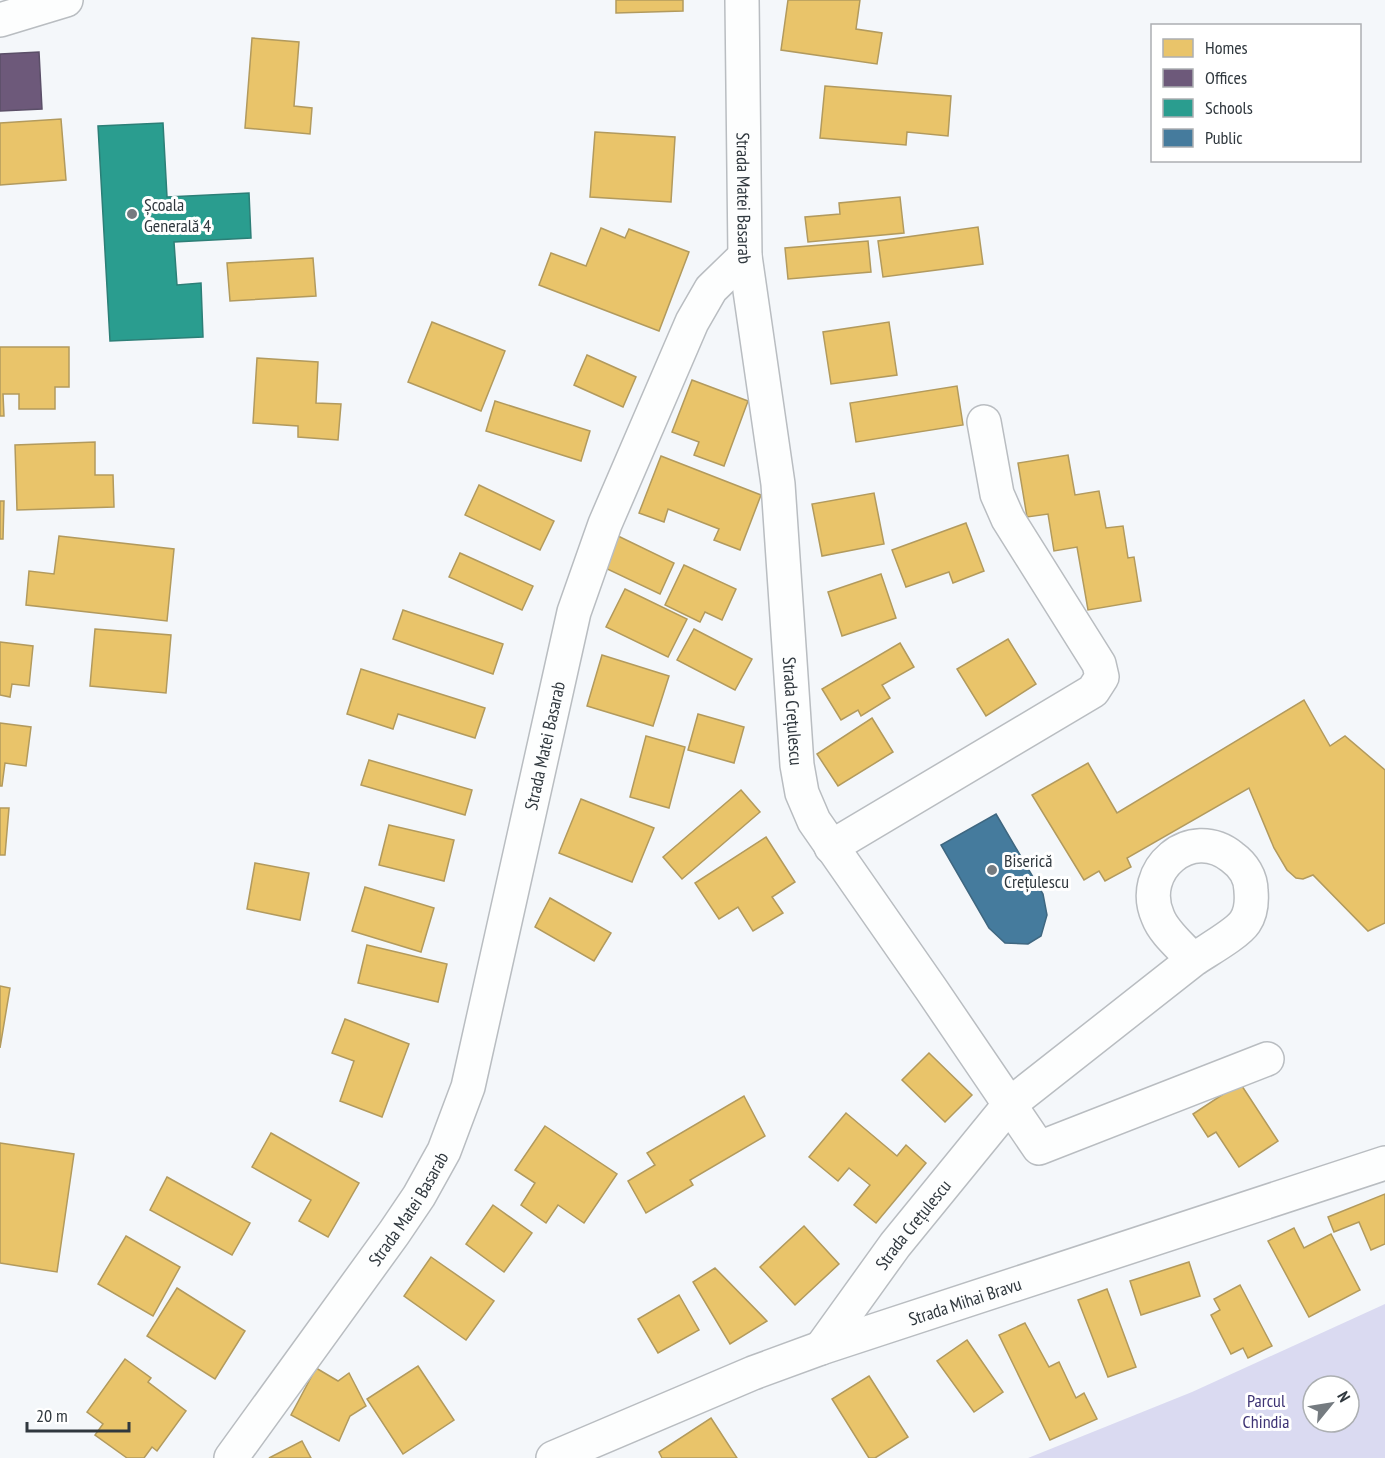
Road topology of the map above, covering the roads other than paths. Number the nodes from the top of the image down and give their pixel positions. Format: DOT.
graph roads {
  1 [pos="66,0"];
  2 [pos="742,0"];
  3 [pos="0,20"];
  4 [pos="745,256"];
  5 [pos="984,422"];
  6 [pos="831,847"];
  7 [pos="1193,960"];
  8 [pos="1267,1059"];
  9 [pos="1010,1104"];
  10 [pos="1385,1163"];
  11 [pos="821,1348"];
  12 [pos="231,1458"];
  13 [pos="553,1458"];
  1 -- 3 [label="street"];
  2 -- 4 [label="street, Strada Matei Basarab"];
  4 -- 6 [label="street, Strada Crețulescu"];
  4 -- 12 [label="street, Strada Matei Basarab"];
  5 -- 6 [label="street"];
  6 -- 9 [label="street, Strada Crețulescu"];
  7 -- 9 [label="street"];
  8 -- 9 [label="street, Strada Crețulescu"];
  9 -- 11 [label="street, Strada Crețulescu"];
  10 -- 11 [label="street, Strada Mihai Bravu"];
  11 -- 13 [label="street, Strada Mihai Bravu"];
}
